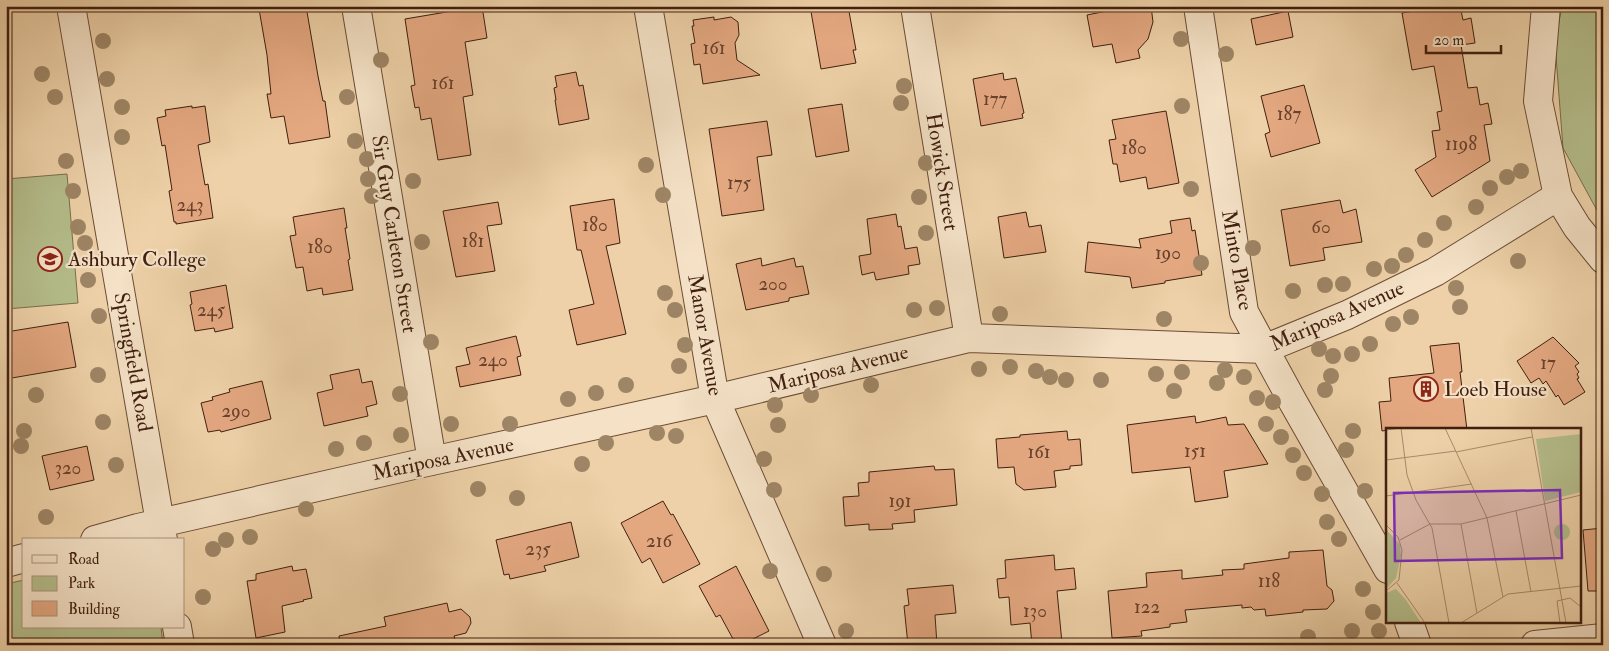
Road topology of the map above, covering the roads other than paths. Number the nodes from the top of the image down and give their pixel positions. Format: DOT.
graph roads {
  1 [pos="71,6"];
  2 [pos="356,6"];
  3 [pos="648,6"];
  4 [pos="915,6"];
  5 [pos="1198,6"];
  6 [pos="1546,6"];
  7 [pos="1558,196"];
  8 [pos="1603,259"];
  9 [pos="969,338"];
  10 [pos="1264,349"];
  11 [pos="715,399"];
  12 [pos="432,461"];
  13 [pos="162,532"];
  14 [pos="112,538"];
  15 [pos="22,559"];
  16 [pos="6,563"];
  17 [pos="1386,566"];
  18 [pos="1410,624"];
  19 [pos="177,628"];
  20 [pos="1603,638"];
  21 [pos="180,645"];
  22 [pos="822,645"];
  23 [pos="1417,645"];
  24 [pos="1534,645"];
  1 -- 13 [label="street, Springfield Road"];
  2 -- 12 [label="street, Sir Guy Carleton Street"];
  3 -- 11 [label="street, Manor Avenue"];
  4 -- 9 [label="street, Howick Street"];
  5 -- 10 [label="street, Minto Place"];
  6 -- 7 [label="street"];
  7 -- 8 [label="street"];
  7 -- 10 [label="street, Mariposa Avenue"];
  9 -- 10 [label="street, Mariposa Avenue"];
  9 -- 11 [label="street, Mariposa Avenue"];
  10 -- 17 [label="street, Minto Place"];
  11 -- 12 [label="street, Mariposa Avenue"];
  11 -- 22 [label="street, Manor Avenue"];
  12 -- 13 [label="street, Mariposa Avenue"];
  13 -- 14 [label="street, Mariposa Avenue"];
  15 -- 16 [label="street"];
  18 -- 23 [label="street"];
  19 -- 21 [label="street"];
  20 -- 24 [label="street"];
}
